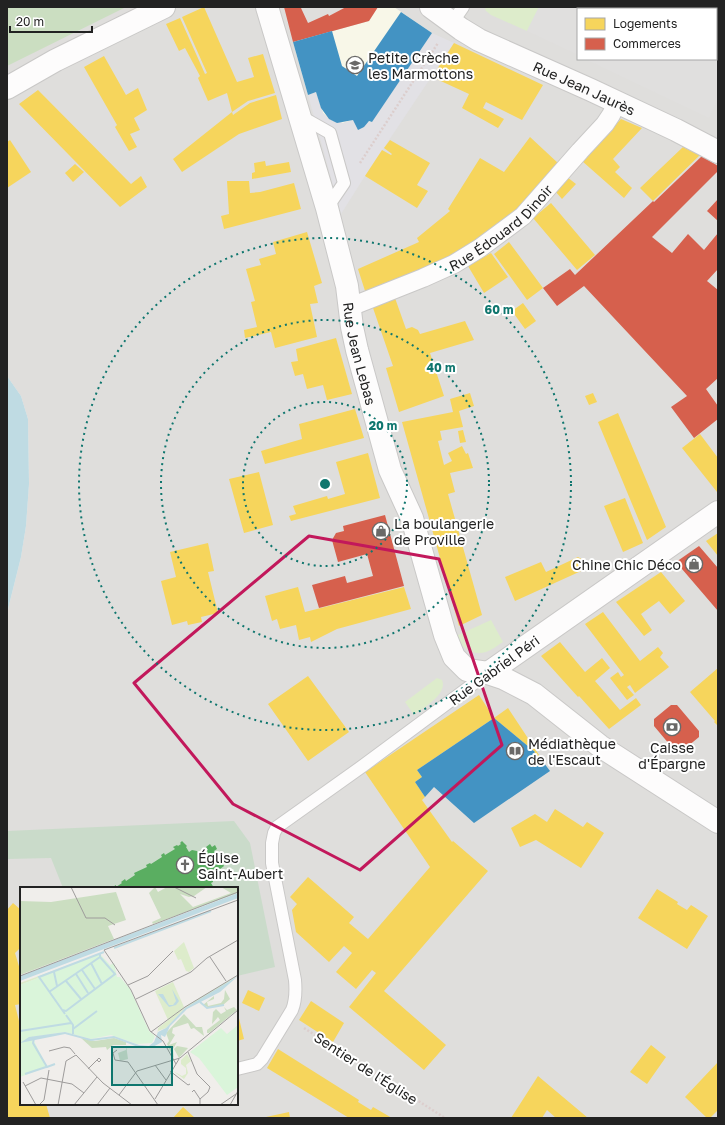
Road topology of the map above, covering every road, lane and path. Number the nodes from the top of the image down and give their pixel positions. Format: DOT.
graph roads {
  1 [pos="164,7"];
  2 [pos="267,7"];
  3 [pos="431,7"];
  4 [pos="457,15"];
  5 [pos="7,88"];
  6 [pos="617,103"];
  7 [pos="718,152"];
  8 [pos="355,169"];
  9 [pos="350,307"];
  10 [pos="718,512"];
  11 [pos="488,673"];
  12 [pos="718,822"];
  13 [pos="287,1018"];
  14 [pos="238,1070"];
  15 [pos="445,1118"];
  1 -- 5 [label="street"];
  2 -- 9 [label="street, Rue Jean Lebas"];
  3 -- 4 [label="street, Rue Jean Jaurès"];
  4 -- 6 [label="street, Rue Jean Jaurès"];
  4 -- 8 [label="path"];
  6 -- 7 [label="street, Rue Jean Jaurès"];
  6 -- 9 [label="street, Rue Édouard Dinoir"];
  9 -- 11 [label="street, Rue Jean Lebas"];
  10 -- 11 [label="street, Rue Gabriel Péri"];
  11 -- 12 [label="street, Rue Jean Lebas"];
  11 -- 13 [label="lane, Rue Gabriel Péri"];
  13 -- 14 [label="lane"];
  13 -- 15 [label="path, Sentier de l'Église"];
}
